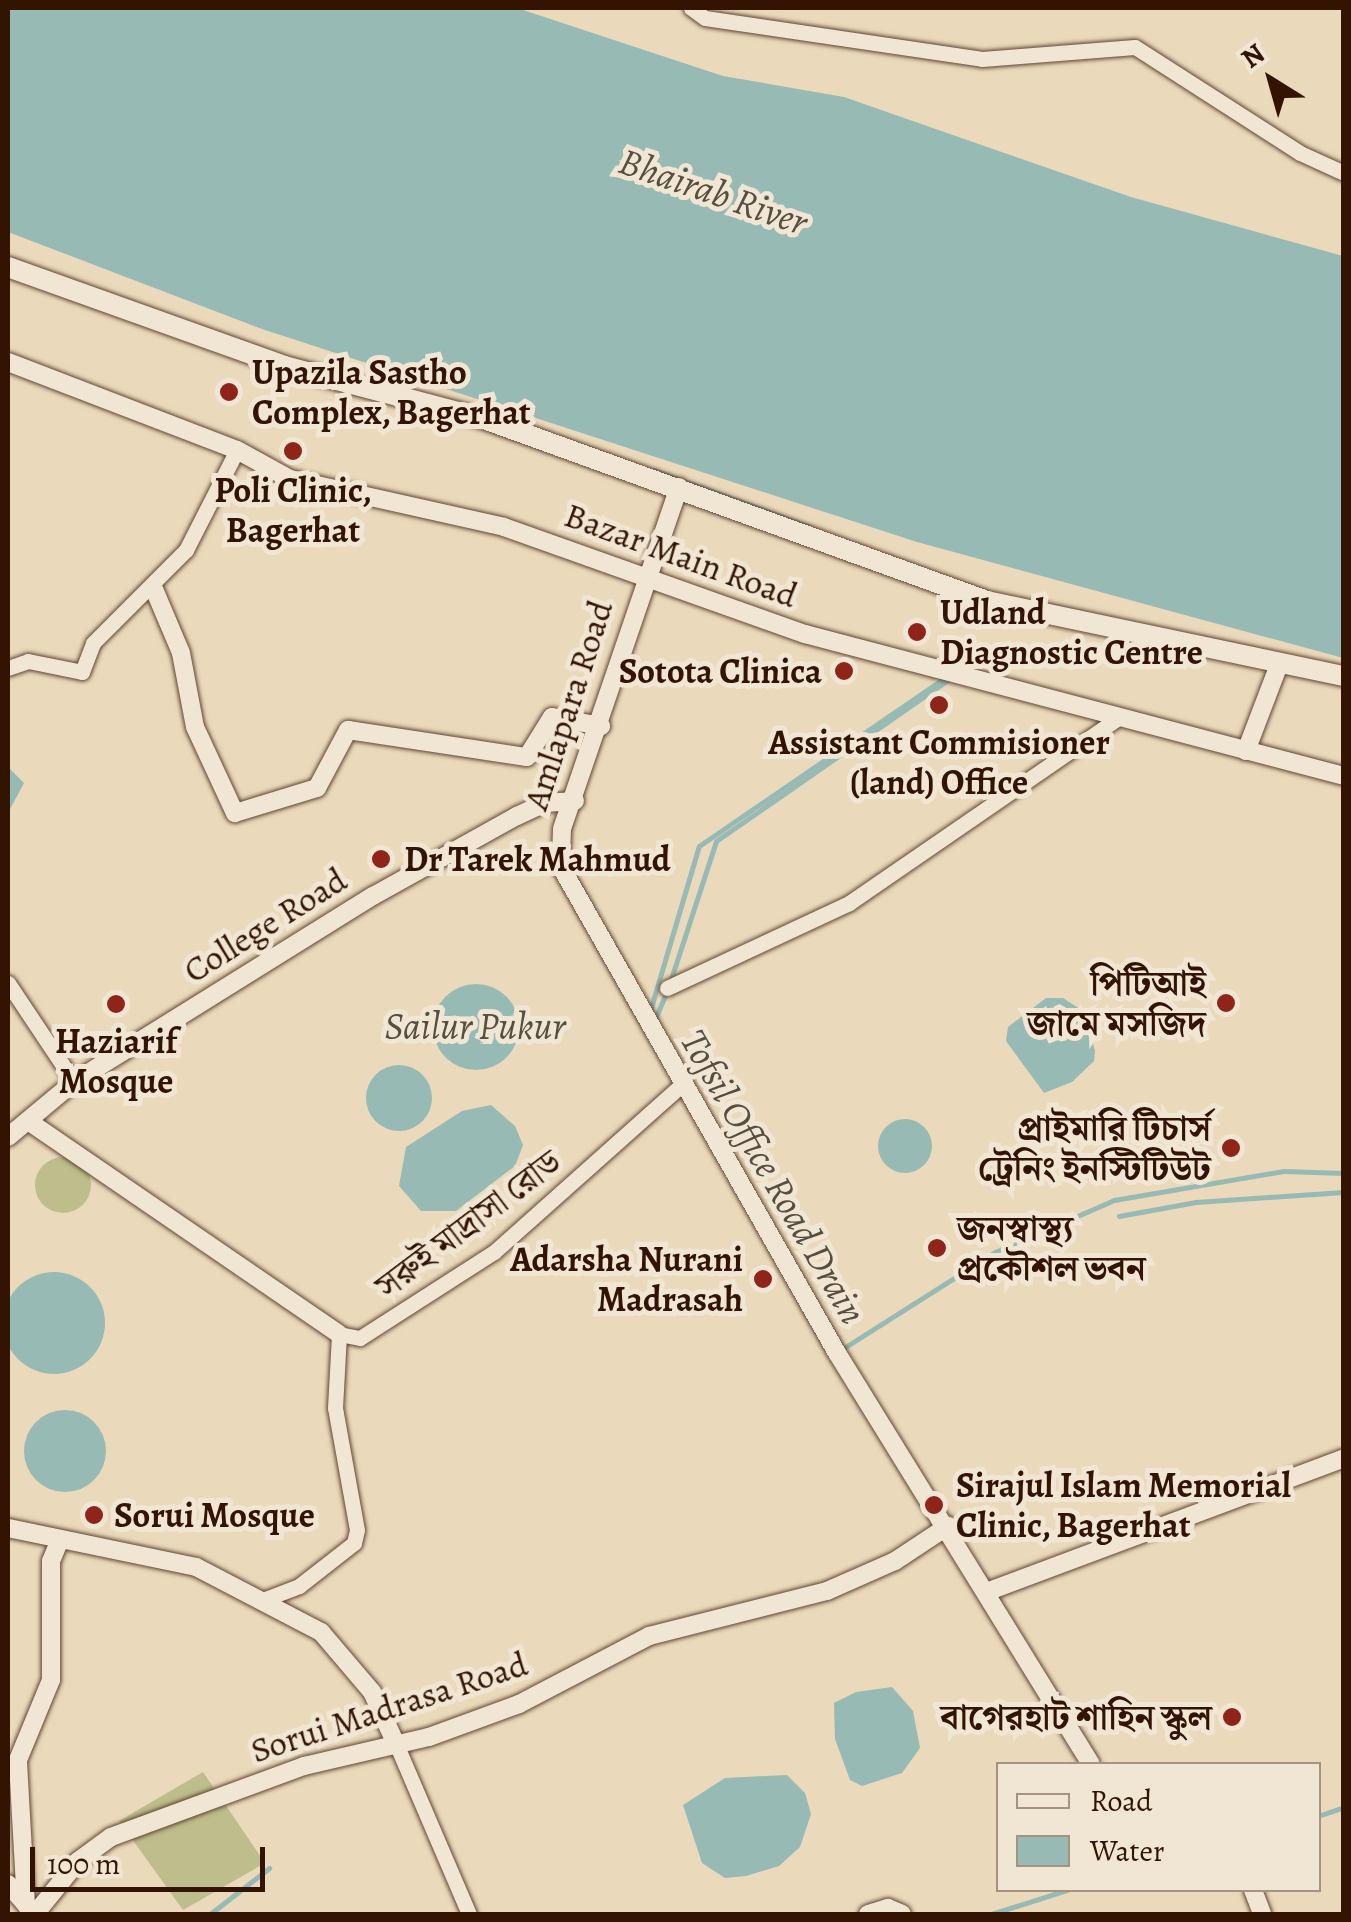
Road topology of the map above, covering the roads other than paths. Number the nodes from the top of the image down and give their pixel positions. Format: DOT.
graph roads {
  1 [pos="691,8"];
  2 [pos="1344,173"];
  3 [pos="8,267"];
  4 [pos="8,362"];
  5 [pos="237,450"];
  6 [pos="679,487"];
  7 [pos="643,579"];
  8 [pos="154,588"];
  9 [pos="1280,662"];
  10 [pos="8,668"];
  11 [pos="1344,676"];
  12 [pos="1117,719"];
  13 [pos="601,726"];
  14 [pos="1246,751"];
  15 [pos="1344,776"];
  16 [pos="575,802"];
  17 [pos="8,983"];
  18 [pos="667,988"];
  19 [pos="74,1082"];
  20 [pos="685,1082"];
  21 [pos="28,1121"];
  22 [pos="8,1137"];
  23 [pos="338,1334"];
  24 [pos="1344,1458"];
  25 [pos="948,1526"];
  26 [pos="8,1528"];
  27 [pos="60,1540"];
  28 [pos="989,1591"];
  29 [pos="260,1601"];
  30 [pos="396,1746"];
  31 [pos="1090,1762"];
  32 [pos="8,1884"];
  33 [pos="32,1911"];
  34 [pos="469,1914"];
  35 [pos="868,1914"];
  36 [pos="902,1914"];
  1 -- 2 [label="street"];
  3 -- 6 [label="main road"];
  4 -- 5 [label="street, Bazar Main Road"];
  5 -- 7 [label="street, Bazar Main Road"];
  5 -- 8 [label="street"];
  6 -- 7 [label="street, Amlapara Road"];
  6 -- 9 [label="main road"];
  7 -- 12 [label="street, Bazar Main Road"];
  7 -- 13 [label="street, Amlapara Road"];
  8 -- 10 [label="street"];
  8 -- 13 [label="street"];
  9 -- 11 [label="main road"];
  9 -- 14 [label="street"];
  12 -- 14 [label="street, Bazar Main Road"];
  12 -- 18 [label="street"];
  13 -- 16 [label="street, Amlapara Road"];
  14 -- 15 [label="street, Bazar Main Road"];
  16 -- 19 [label="street, College Road"];
  16 -- 20 [label="street, Amlapara Road"];
  17 -- 19 [label="street"];
  19 -- 21 [label="street, College Road"];
  20 -- 23 [label="street, সরুই মাদ্রাসা রোড"];
  20 -- 25 [label="street, Amlapara Road"];
  21 -- 22 [label="street, College Road"];
  21 -- 23 [label="street"];
  23 -- 29 [label="street"];
  24 -- 28 [label="street"];
  25 -- 28 [label="street, Amlapara Road"];
  25 -- 30 [label="street, Sorui Madrasa Road"];
  26 -- 27 [label="street"];
  27 -- 29 [label="street"];
  27 -- 33 [label="street"];
  28 -- 31 [label="street, Amlapara Road"];
  29 -- 30 [label="street"];
  30 -- 33 [label="street, Sorui Madrasa Road"];
  30 -- 34 [label="street"];
  32 -- 33 [label="street"];
  35 -- 36 [label="street"];
}
